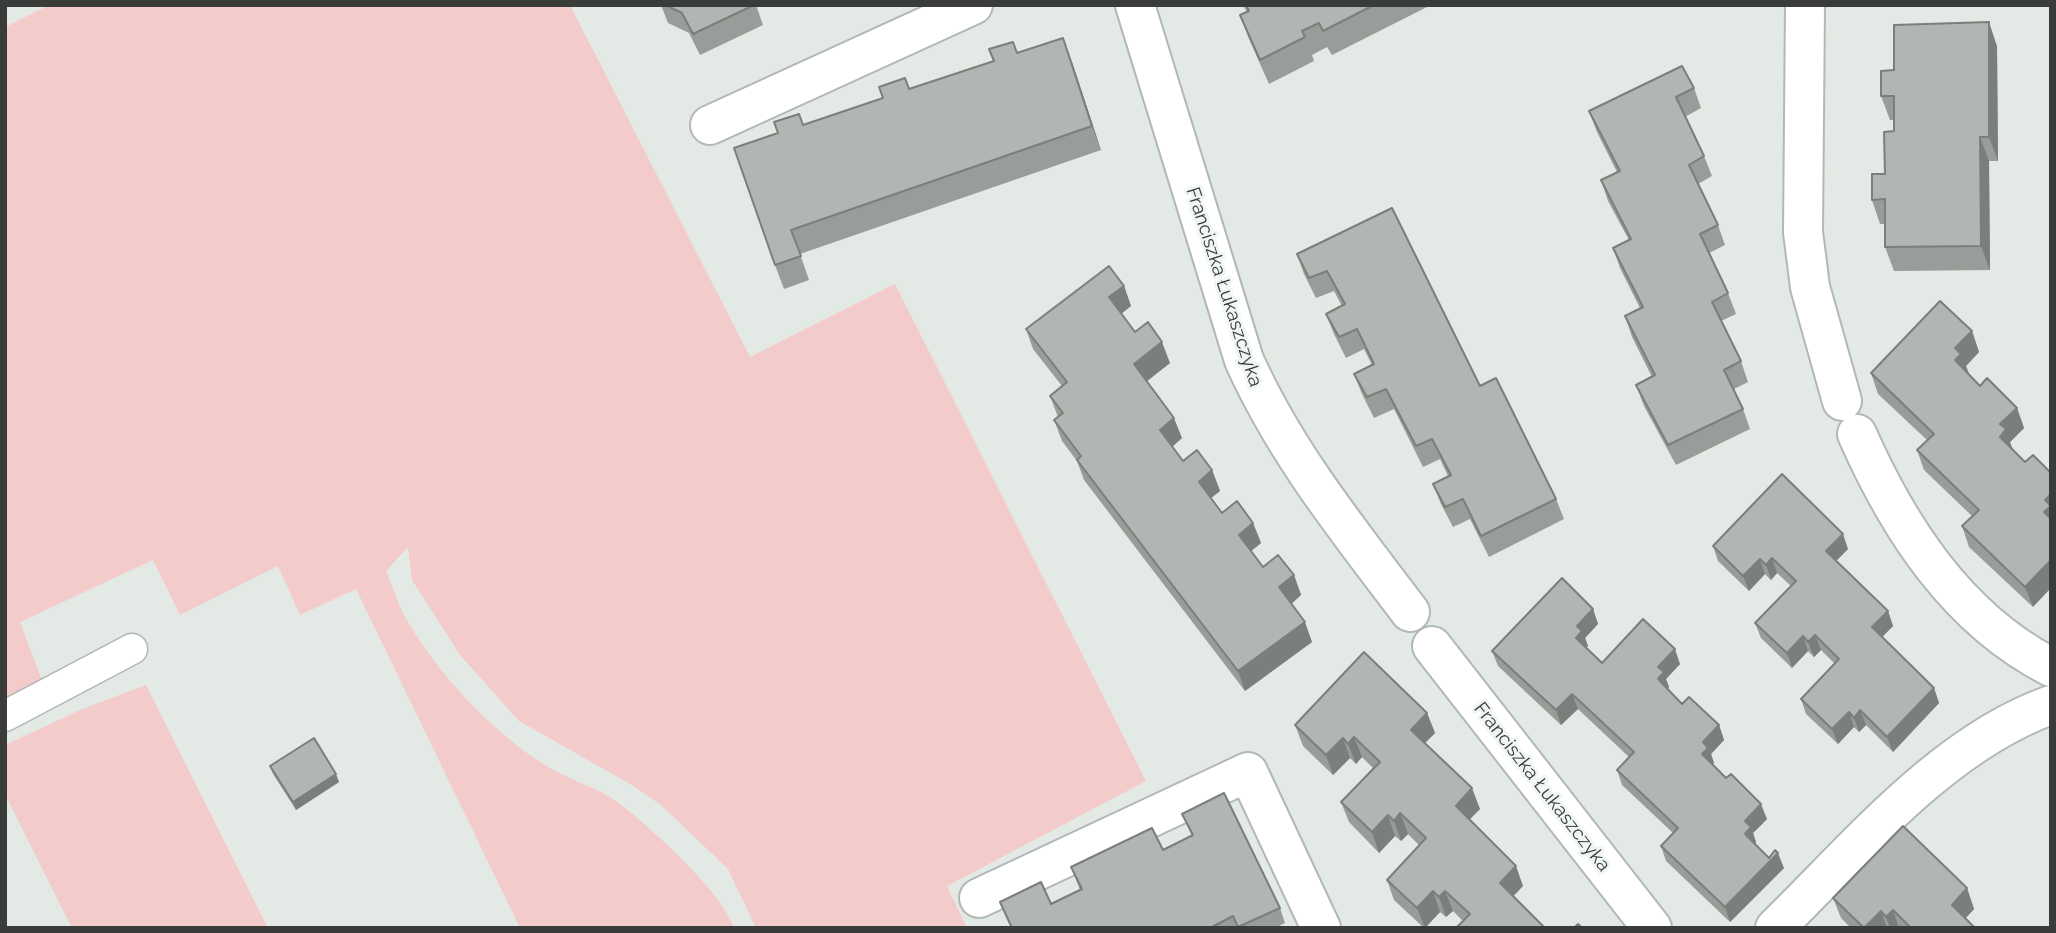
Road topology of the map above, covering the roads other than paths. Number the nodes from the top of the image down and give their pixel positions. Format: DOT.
graph roads {
  1 [pos="973,5"];
  2 [pos="1135,5"];
  3 [pos="1805,5"];
  4 [pos="710,125"];
  5 [pos="1410,612"];
  6 [pos="1432,646"];
  7 [pos="132,649"];
  8 [pos="2051,667"];
  9 [pos="2051,705"];
  10 [pos="5,716"];
  11 [pos="979,898"];
  12 [pos="1321,928"];
  13 [pos="1652,928"];
  14 [pos="1775,928"];
  1 -- 4 [label="street"];
  2 -- 5 [label="street, Franciszka Łukaszczyka"];
  3 -- 8 [label="street"];
  6 -- 13 [label="street, Franciszka Łukaszczyka"];
  7 -- 10 [label="lane"];
  9 -- 14 [label="street"];
  11 -- 12 [label="street"];
}
